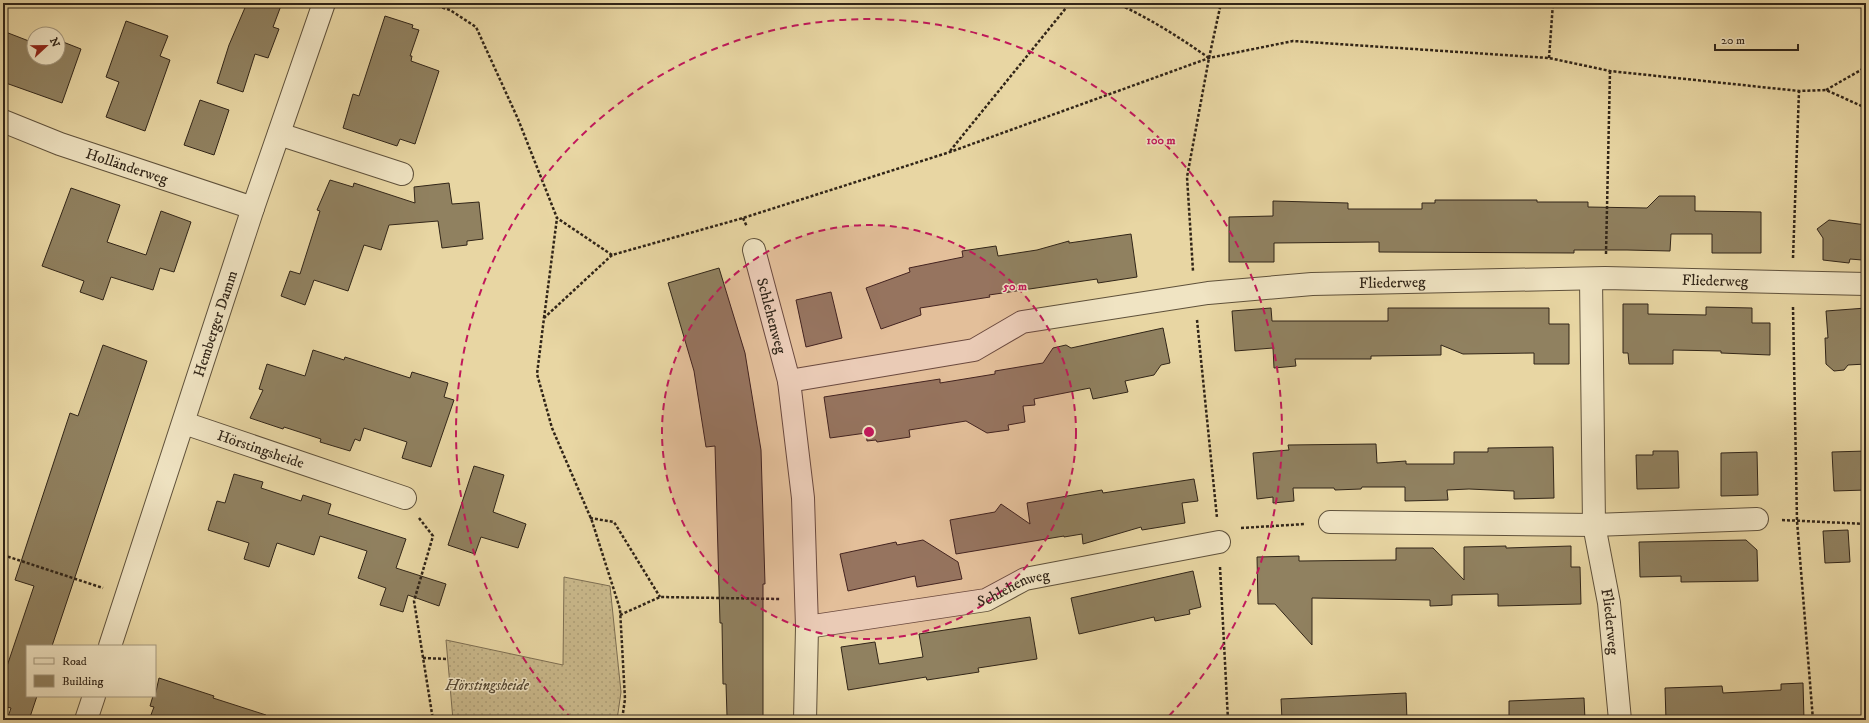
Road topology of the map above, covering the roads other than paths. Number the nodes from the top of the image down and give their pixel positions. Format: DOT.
graph roads {
  1 [pos="324,3"];
  2 [pos="3,121"];
  3 [pos="279,134"];
  4 [pos="402,174"];
  5 [pos="253,208"];
  6 [pos="754,250"];
  7 [pos="1598,279"];
  8 [pos="1866,284"];
  9 [pos="789,381"];
  10 [pos="184,424"];
  11 [pos="405,498"];
  12 [pos="1757,519"];
  13 [pos="1330,522"];
  14 [pos="1594,525"];
  15 [pos="1219,536"];
  16 [pos="807,627"];
  17 [pos="110,645"];
  18 [pos="94,697"];
  19 [pos="86,720"];
  20 [pos="805,720"];
  21 [pos="1620,720"];
  1 -- 3 [label="street, Hemberger Damm"];
  2 -- 5 [label="street, Holländerweg"];
  3 -- 4 [label="street"];
  3 -- 5 [label="street, Hemberger Damm"];
  5 -- 10 [label="street, Hemberger Damm"];
  6 -- 9 [label="street, Schlehenweg"];
  7 -- 8 [label="street, Fliederweg"];
  7 -- 9 [label="street, Fliederweg"];
  7 -- 14 [label="street, Fliederweg"];
  9 -- 16 [label="street, Schlehenweg"];
  10 -- 11 [label="street, Hörstingsheide"];
  10 -- 17 [label="street, Hemberger Damm"];
  12 -- 14 [label="street"];
  13 -- 14 [label="street"];
  14 -- 21 [label="street, Fliederweg"];
  15 -- 16 [label="street, Schlehenweg"];
  16 -- 20 [label="street, Schlehenweg"];
  18 -- 19 [label="street"];
}
